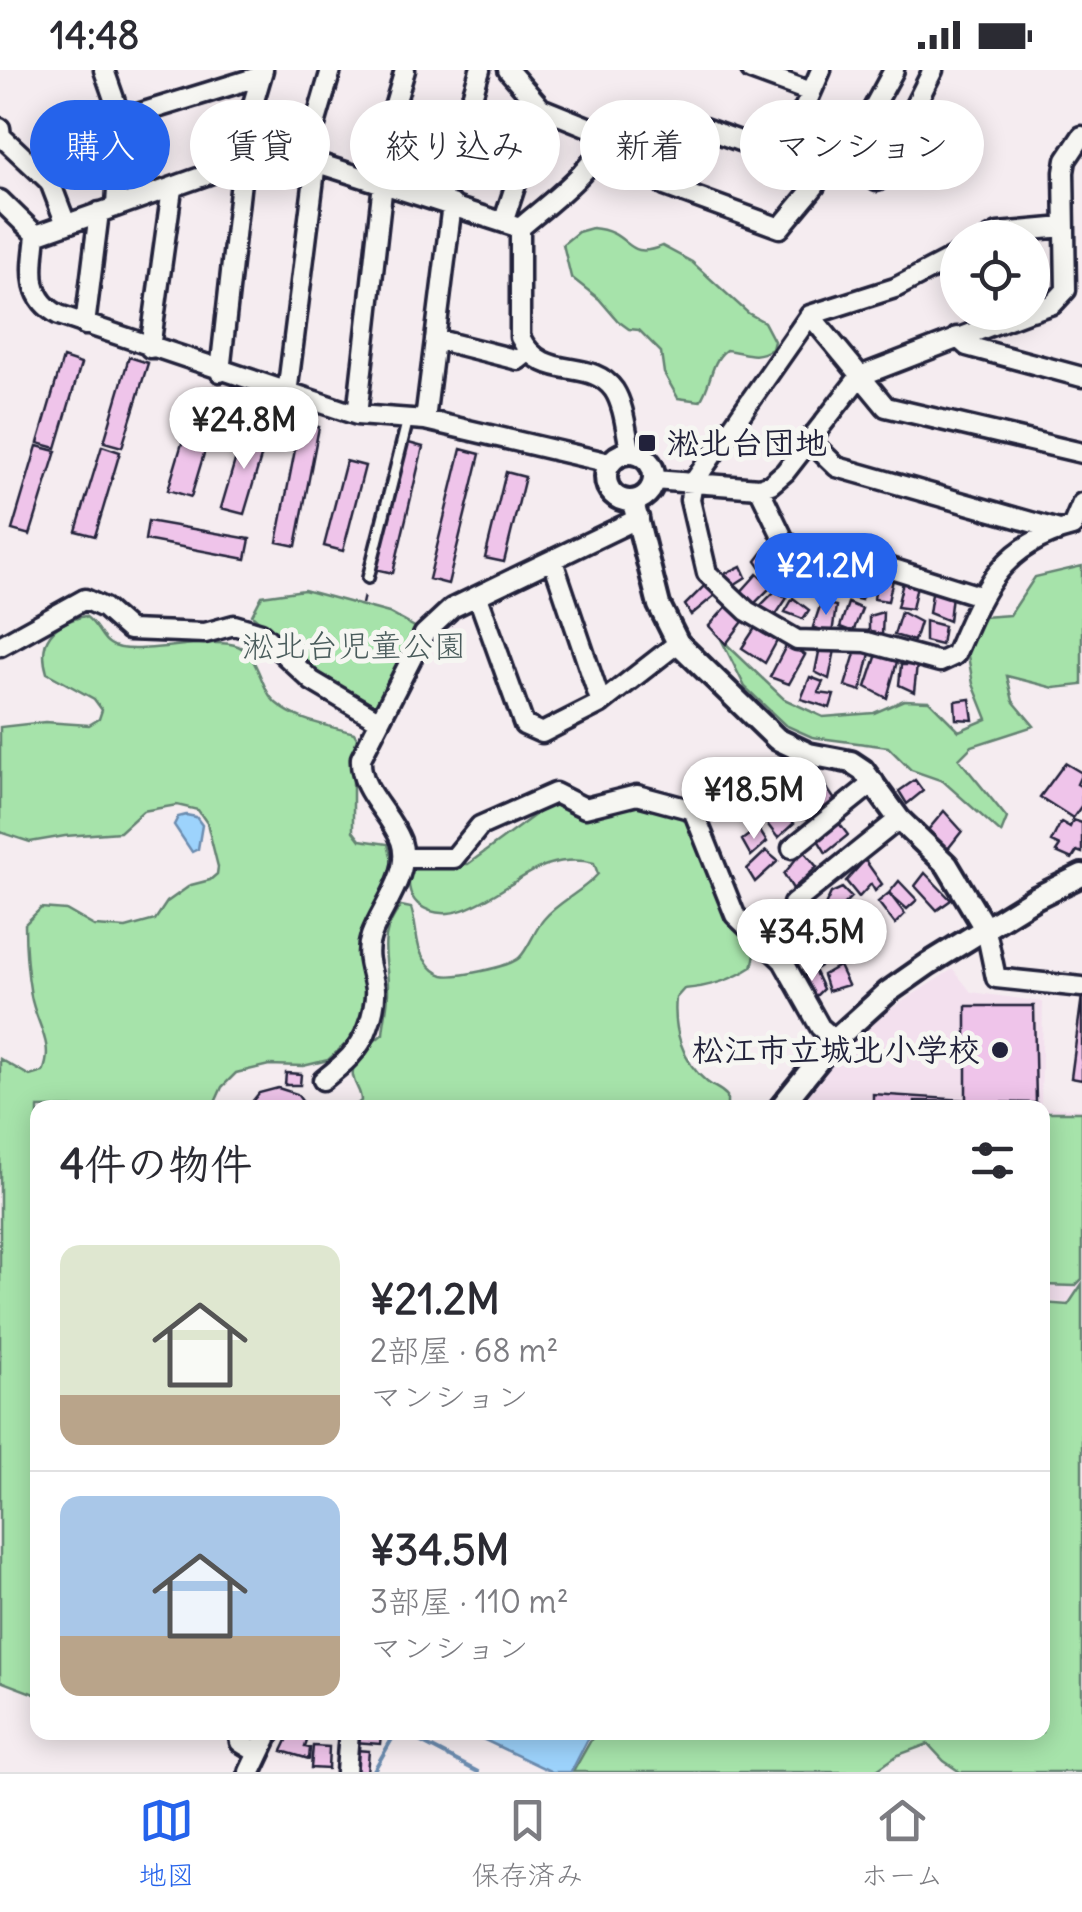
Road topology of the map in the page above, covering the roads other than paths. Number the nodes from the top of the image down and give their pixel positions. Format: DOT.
graph roads {
  1 [pos="104,70"];
  2 [pos="331,70"];
  3 [pos="405,70"];
  4 [pos="480,70"];
  5 [pos="508,70"];
  6 [pos="751,70"];
  7 [pos="820,70"];
  8 [pos="894,70"];
  9 [pos="933,70"];
  10 [pos="262,73"];
  11 [pos="811,92"];
  12 [pos="115,100"];
  13 [pos="255,100"];
  14 [pos="324,100"];
  15 [pos="398,100"];
  16 [pos="535,100"];
  17 [pos="808,100"];
  18 [pos="878,100"];
  19 [pos="918,100"];
  20 [pos="170,102"];
  21 [pos="560,115"];
  22 [pos="0,128"];
  23 [pos="1082,136"];
  24 [pos="783,157"];
  25 [pos="190,182"];
  26 [pos="560,187"];
  27 [pos="172,189"];
  28 [pos="110,190"];
  29 [pos="237,190"];
  30 [pos="308,190"];
  31 [pos="377,190"];
  32 [pos="406,190"];
  33 [pos="521,190"];
  34 [pos="556,190"];
  35 [pos="0,200"];
  36 [pos="446,203"];
  37 [pos="107,209"];
  38 [pos="66,224"];
  39 [pos="512,224"];
  40 [pos="1064,227"];
  41 [pos="1050,228"];
  42 [pos="36,235"];
  43 [pos="940,264"];
  44 [pos="1074,292"];
  45 [pos="1050,305"];
  46 [pos="810,315"];
  47 [pos="85,325"];
  48 [pos="975,330"];
  49 [pos="957,336"];
  50 [pos="435,339"];
  51 [pos="150,348"];
  52 [pos="528,352"];
  53 [pos="220,372"];
  54 [pos="860,376"];
  55 [pos="1082,377"];
  56 [pos="286,394"];
  57 [pos="357,415"];
  58 [pos="417,420"];
  59 [pos="808,439"];
  60 [pos="631,453"];
  61 [pos="1082,454"];
  62 [pos="610,464"];
  63 [pos="654,480"];
  64 [pos="693,483"];
  65 [pos="759,488"];
  66 [pos="1082,504"];
  67 [pos="636,510"];
  68 [pos="1059,530"];
  69 [pos="553,561"];
  70 [pos="368,578"];
  71 [pos="980,596"];
  72 [pos="478,597"];
  73 [pos="678,643"];
  74 [pos="0,646"];
  75 [pos="601,702"];
  76 [pos="378,720"];
  77 [pos="874,782"];
  78 [pos="899,819"];
  79 [pos="792,848"];
  80 [pos="403,858"];
  81 [pos="1082,875"];
  82 [pos="793,904"];
  83 [pos="986,930"];
  84 [pos="1082,987"];
  85 [pos="835,1040"];
  86 [pos="323,1080"];
  87 [pos="786,1100"];
  88 [pos="240,1740"];
  89 [pos="265,1740"];
  90 [pos="348,1740"];
  91 [pos="254,1763"];
  92 [pos="346,1772"];
  1 -- 12 [label="street"];
  2 -- 14 [label="street"];
  3 -- 15 [label="street"];
  4 -- 36 [label="street"];
  5 -- 16 [label="street"];
  6 -- 11 [label="street"];
  7 -- 11 [label="street"];
  8 -- 18 [label="street"];
  9 -- 19 [label="street"];
  10 -- 13 [label="street"];
  10 -- 20 [label="street"];
  11 -- 17 [label="street"];
  21 -- 26 [label="street"];
  22 -- 38 [label="street"];
  23 -- 40 [label="street"];
  24 -- 24 [label="street"];
  25 -- 27 [label="street"];
  27 -- 37 [label="street"];
  27 -- 51 [label="street"];
  28 -- 37 [label="street"];
  29 -- 53 [label="street"];
  30 -- 56 [label="street"];
  31 -- 57 [label="street"];
  32 -- 36 [label="street"];
  33 -- 39 [label="street"];
  34 -- 39 [label="street"];
  35 -- 42 [label="street"];
  36 -- 39 [label="street"];
  36 -- 50 [label="street"];
  37 -- 38 [label="street"];
  37 -- 47 [label="street"];
  38 -- 42 [label="street"];
  39 -- 52 [label="street"];
  40 -- 41 [label="street"];
  40 -- 44 [label="street"];
  42 -- 47 [label="street"];
  43 -- 46 [label="street"];
  44 -- 45 [label="street"];
  46 -- 54 [label="street"];
  46 -- 64 [label="street"];
  47 -- 51 [label="street"];
  48 -- 49 [label="street"];
  49 -- 54 [label="street"];
  49 -- 55 [label="street"];
  50 -- 52 [label="street"];
  50 -- 58 [label="street"];
  51 -- 53 [label="street"];
  52 -- 60 [label="street"];
  53 -- 56 [label="street"];
  54 -- 59 [label="street"];
  54 -- 61 [label="street"];
  56 -- 57 [label="street"];
  57 -- 58 [label="street"];
  58 -- 62 [label="street"];
  58 -- 70 [label="lane"];
  59 -- 65 [label="street"];
  59 -- 68 [label="street"];
  60 -- 62 [label="street"];
  60 -- 63 [label="street"];
  62 -- 67 [label="street"];
  63 -- 64 [label="street"];
  63 -- 67 [label="street"];
  64 -- 65 [label="street"];
  64 -- 71 [label="street"];
  65 -- 71 [label="street"];
  66 -- 68 [label="street"];
  67 -- 69 [label="street"];
  67 -- 73 [label="street"];
  68 -- 71 [label="street"];
  69 -- 72 [label="street"];
  69 -- 75 [label="street"];
  72 -- 75 [label="street"];
  72 -- 76 [label="street"];
  73 -- 75 [label="street"];
  73 -- 77 [label="street"];
  74 -- 76 [label="street"];
  76 -- 80 [label="street"];
  77 -- 78 [label="street"];
  77 -- 79 [label="street"];
  78 -- 82 [label="street"];
  78 -- 83 [label="street"];
  80 -- 85 [label="street"];
  80 -- 86 [label="street"];
  81 -- 83 [label="street"];
  83 -- 84 [label="street"];
  83 -- 85 [label="street"];
  85 -- 87 [label="street"];
  88 -- 91 [label="street"];
  89 -- 91 [label="street"];
  90 -- 92 [label="street"];
}
